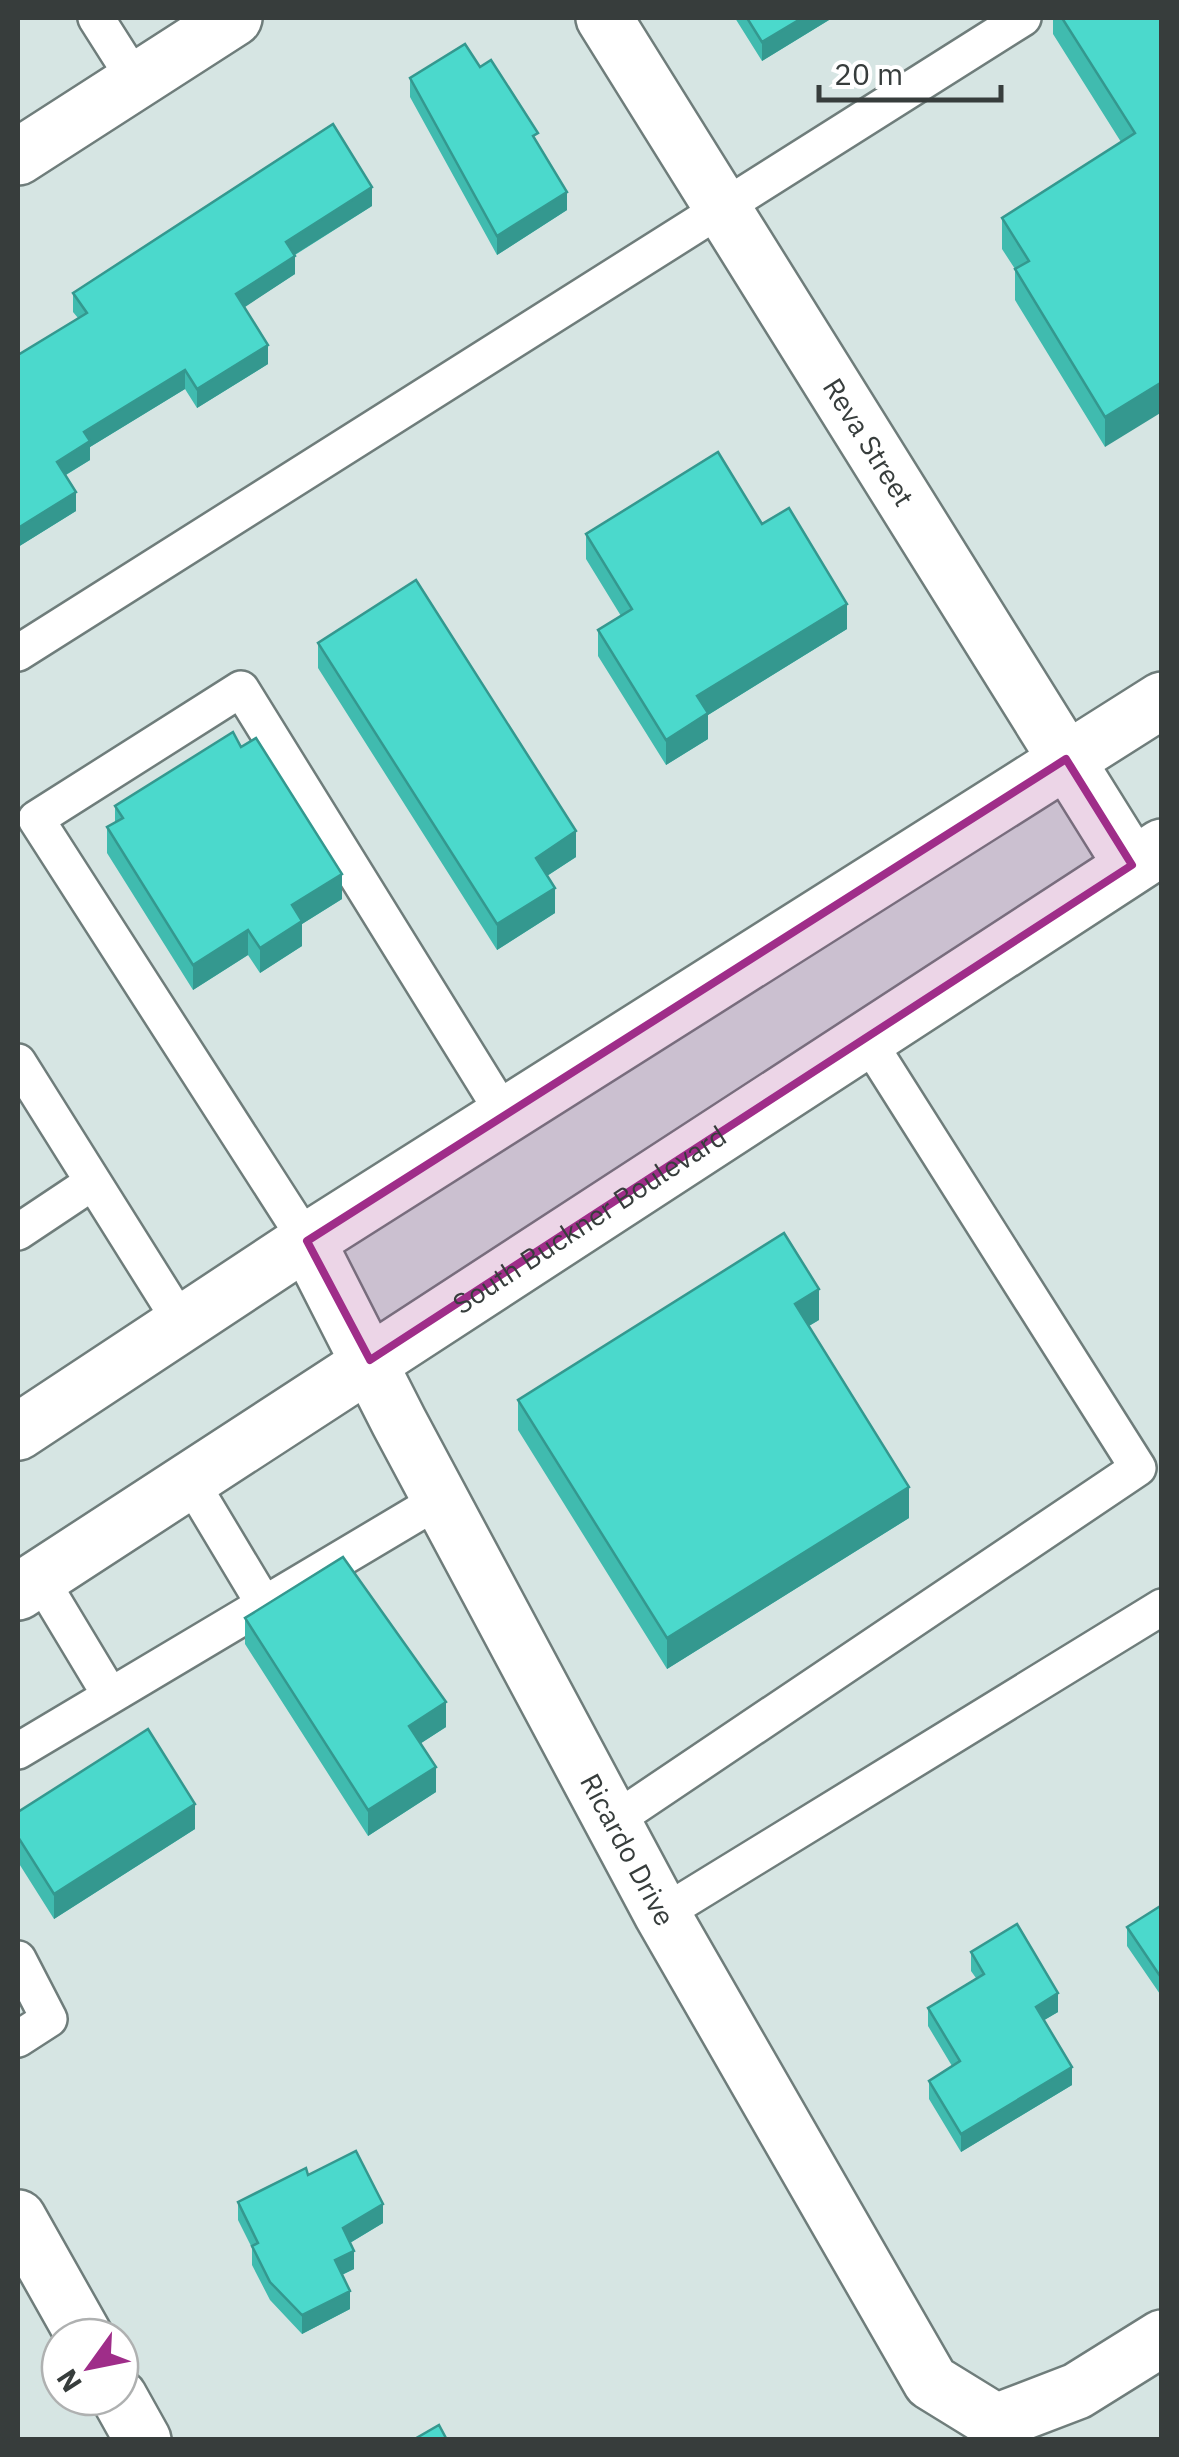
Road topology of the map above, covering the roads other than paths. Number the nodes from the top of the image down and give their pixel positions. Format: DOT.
graph roads {
  1 [pos="96,18"];
  2 [pos="234,18"];
  3 [pos="604,18"];
  4 [pos="1023,18"];
  5 [pos="136,81"];
  6 [pos="18,157"];
  7 [pos="724,209"];
  8 [pos="18,653"];
  9 [pos="1162,700"];
  10 [pos="1066,759"];
  11 [pos="1147,856"];
  12 [pos="866,1038"];
  13 [pos="18,1062"];
  14 [pos="506,1118"];
  15 [pos="93,1182"];
  16 [pos="18,1232"];
  17 [pos="308,1240"];
  18 [pos="182,1322"];
  19 [pos="370,1360"];
  20 [pos="18,1432"];
  21 [pos="189,1479"];
  22 [pos="440,1499"];
  23 [pos="28,1584"];
  24 [pos="264,1604"];
  25 [pos="1162,1607"];
  26 [pos="110,1696"];
  27 [pos="18,1751"];
  28 [pos="612,1822"];
  29 [pos="662,1914"];
  30 [pos="18,1960"];
  31 [pos="18,2039"];
  32 [pos="18,2218"];
  33 [pos="74,2317"];
  34 [pos="1162,2338"];
  35 [pos="130,2417"];
  36 [pos="143,2440"];
  1 -- 5 [label="lane"];
  2 -- 5 [label="street"];
  3 -- 7 [label="street, Reva Street"];
  4 -- 7 [label="lane"];
  5 -- 6 [label="street"];
  7 -- 8 [label="lane"];
  7 -- 10 [label="street, Reva Street"];
  9 -- 10 [label="street"];
  10 -- 11 [label="street, Reva Street"];
  10 -- 14 [label="street"];
  11 -- 12 [label="street, South Buckner Boulevard"];
  12 -- 19 [label="street, South Buckner Boulevard"];
  12 -- 28 [label="lane"];
  13 -- 15 [label="lane"];
  14 -- 17 [label="street"];
  14 -- 17 [label="lane"];
  15 -- 16 [label="lane"];
  15 -- 18 [label="lane"];
  17 -- 18 [label="street"];
  17 -- 19 [label="street, Ricardo Drive"];
  18 -- 20 [label="street"];
  19 -- 21 [label="street, South Buckner Boulevard"];
  19 -- 22 [label="street, Ricardo Drive"];
  21 -- 23 [label="street, South Buckner Boulevard"];
  21 -- 24 [label="lane"];
  22 -- 24 [label="lane"];
  22 -- 28 [label="street, Ricardo Drive"];
  23 -- 26 [label="lane"];
  24 -- 26 [label="lane"];
  25 -- 29 [label="lane"];
  26 -- 27 [label="lane"];
  28 -- 29 [label="street, Ricardo Drive"];
  29 -- 34 [label="street, Ricardo Drive"];
  30 -- 31 [label="lane"];
  32 -- 33 [label="street"];
  35 -- 36 [label="street"];
}
